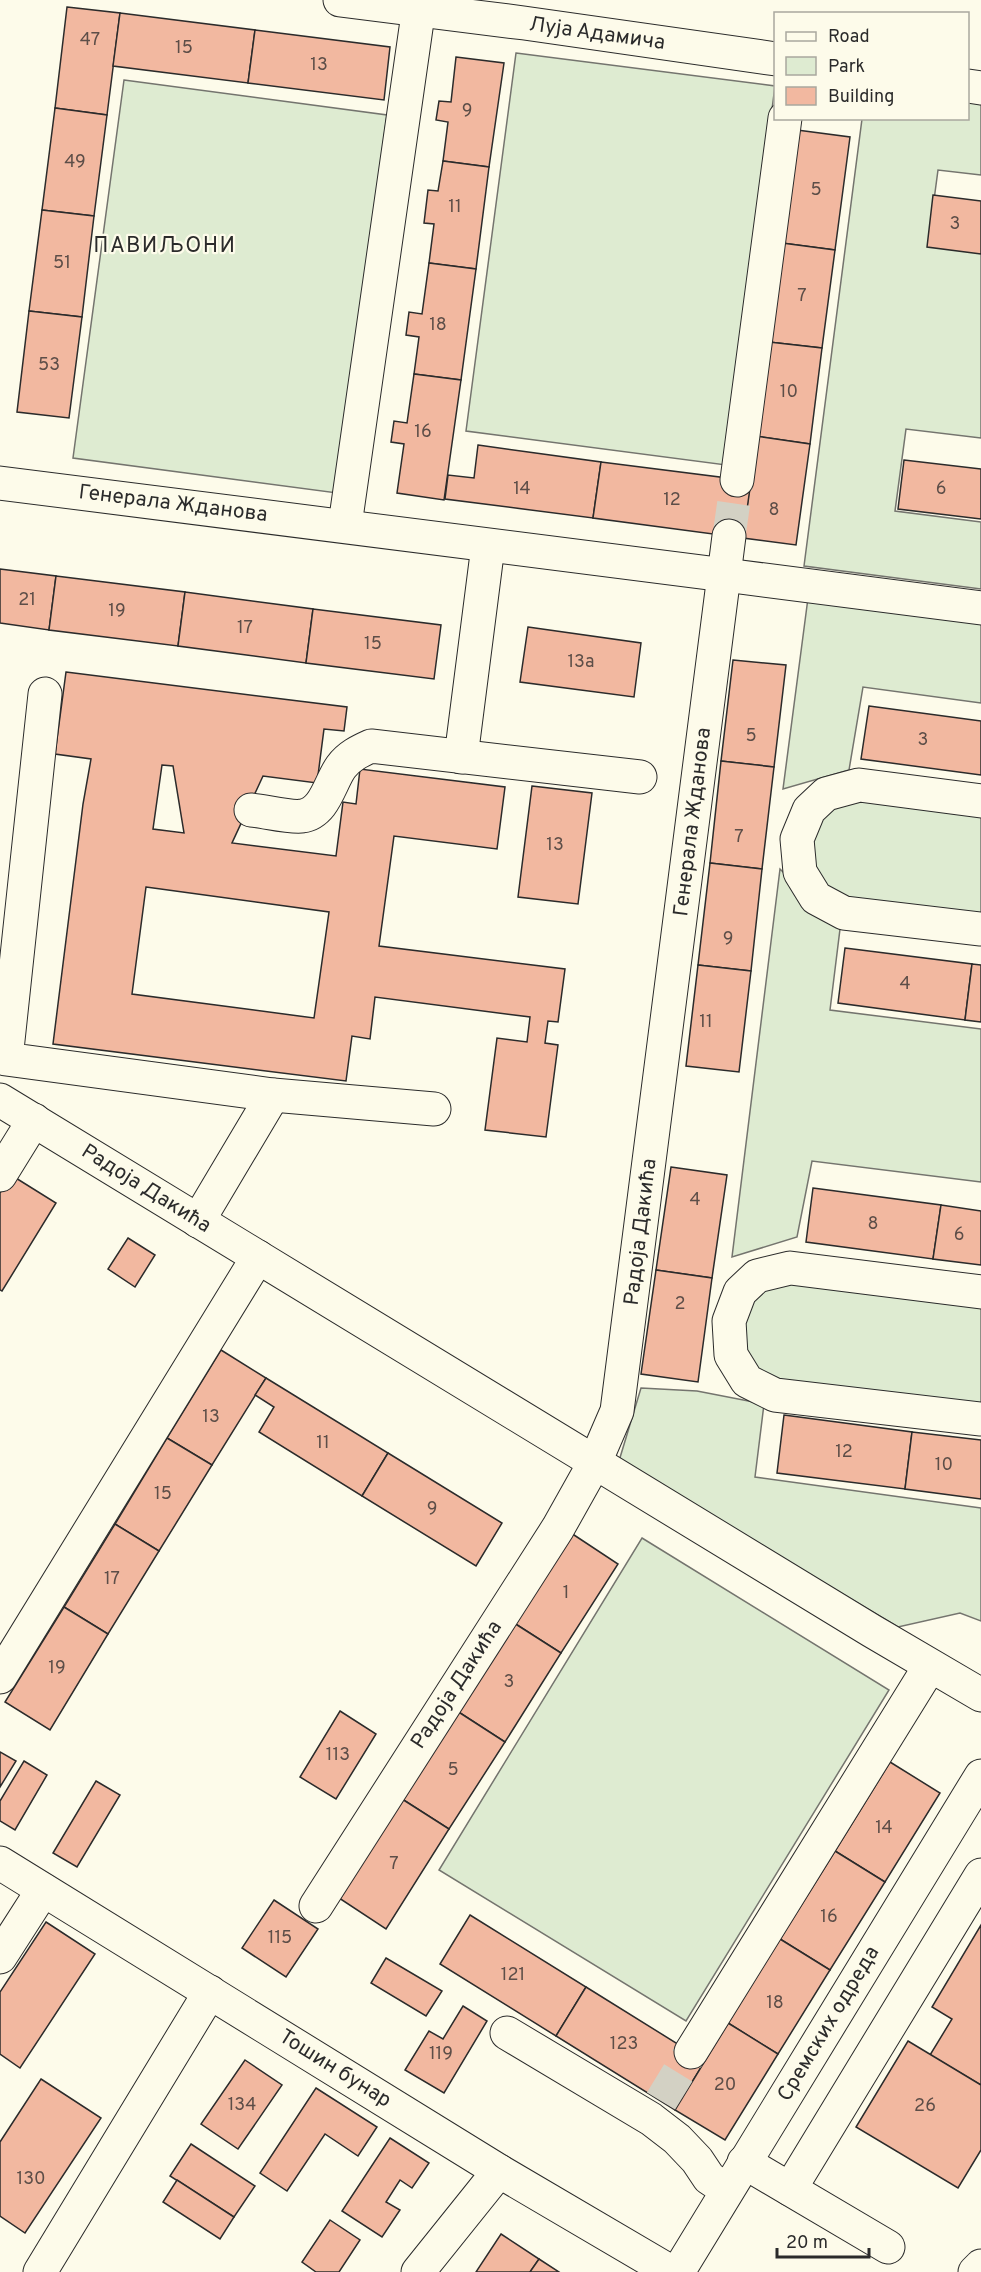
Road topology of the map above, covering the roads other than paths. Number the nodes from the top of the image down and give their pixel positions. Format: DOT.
graph roads {
  1 [pos="340,0"];
  2 [pos="419,5"];
  3 [pos="774,59"];
  4 [pos="785,120"];
  5 [pos="736,480"];
  6 [pos="0,483"];
  7 [pos="345,525"];
  8 [pos="729,536"];
  9 [pos="488,546"];
  10 [pos="724,575"];
  11 [pos="981,608"];
  12 [pos="45,694"];
  13 [pos="461,757"];
  14 [pos="640,777"];
  15 [pos="981,801"];
  16 [pos="251,810"];
  17 [pos="981,928"];
  18 [pos="3,1069"];
  19 [pos="662,1069"];
  20 [pos="273,1095"];
  21 [pos="0,1100"];
  22 [pos="434,1109"];
  23 [pos="34,1120"];
  24 [pos="0,1175"];
  25 [pos="198,1221"];
  26 [pos="258,1257"];
  27 [pos="981,1292"];
  28 [pos="981,1419"];
  29 [pos="595,1462"];
  30 [pos="930,1666"];
  31 [pos="0,1677"];
  32 [pos="981,1695"];
  33 [pos="981,1776"];
  34 [pos="972,1812"];
  35 [pos="0,1863"];
  36 [pos="981,1875"];
  37 [pos="43,1890"];
  38 [pos="316,1906"];
  39 [pos="0,1957"];
  40 [pos="210,1992"];
  41 [pos="507,2033"];
  42 [pos="691,2052"];
  43 [pos="744,2162"];
  44 [pos="499,2171"];
  45 [pos="790,2189"];
  46 [pos="727,2190"];
  47 [pos="888,2247"];
  48 [pos="981,2266"];
  49 [pos="40,2272"];
  50 [pos="418,2272"];
  51 [pos="671,2272"];
  52 [pos="678,2272"];
  53 [pos="975,2272"];
  1 -- 2 [label="street, Луја Адамича"];
  2 -- 3 [label="street, Луја Адамича"];
  2 -- 7 [label="street"];
  4 -- 5 [label="street"];
  6 -- 7 [label="street, Генерала Жданова"];
  7 -- 9 [label="street, Генерала Жданова"];
  8 -- 10 [label="street, Генерала Жданова"];
  9 -- 10 [label="street, Генерала Жданова"];
  9 -- 13 [label="street"];
  10 -- 11 [label="street, Генерала Жданова"];
  10 -- 19 [label="street, Генерала Жданова"];
  12 -- 18 [label="street"];
  13 -- 14 [label="street"];
  13 -- 16 [label="street"];
  15 -- 17 [label="street"];
  18 -- 20 [label="street"];
  19 -- 29 [label="street, Радоја Дакића"];
  20 -- 22 [label="street"];
  20 -- 25 [label="street"];
  21 -- 23 [label="street, Радоја Дакића"];
  23 -- 24 [label="street"];
  23 -- 25 [label="street, Радоја Дакића"];
  25 -- 26 [label="street, Радоја Дакића"];
  26 -- 29 [label="street, Радоја Дакића"];
  26 -- 31 [label="street"];
  27 -- 28 [label="street"];
  29 -- 30 [label="street, Радоја Дакића"];
  29 -- 38 [label="street, Радоја Дакића"];
  30 -- 32 [label="street, Радоја Дакића"];
  30 -- 42 [label="street"];
  33 -- 34 [label="street, Сремских одреда"];
  34 -- 43 [label="street, Сремских одреда"];
  35 -- 37 [label="street, Тошин бунар"];
  36 -- 45 [label="street"];
  37 -- 39 [label="street"];
  37 -- 40 [label="street, Тошин бунар"];
  40 -- 44 [label="street, Тошин бунар"];
  40 -- 49 [label="street"];
  41 -- 46 [label="street"];
  43 -- 45 [label="street"];
  43 -- 46 [label="street, Сремских одреда"];
  44 -- 50 [label="street"];
  44 -- 51 [label="street, Тошин бунар"];
  45 -- 47 [label="street"];
  46 -- 52 [label="street, Сремских одреда"];
  48 -- 53 [label="street"];
}
